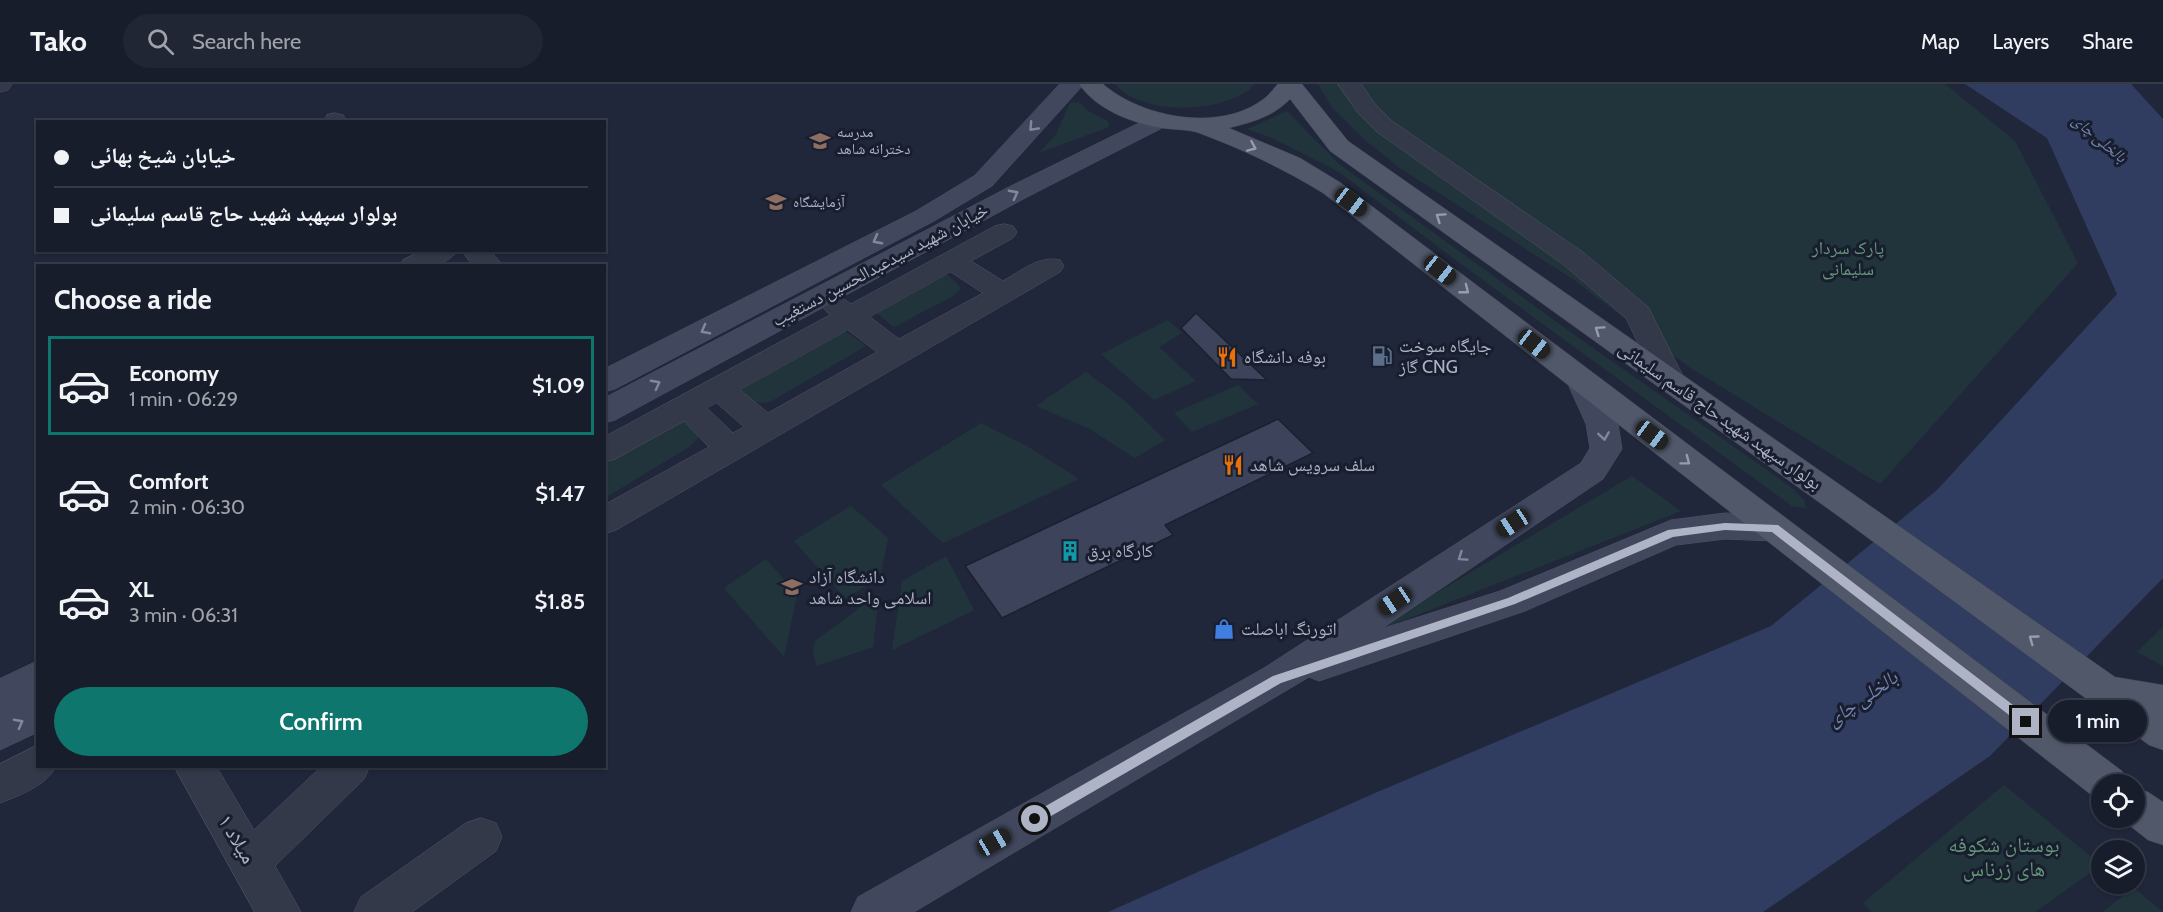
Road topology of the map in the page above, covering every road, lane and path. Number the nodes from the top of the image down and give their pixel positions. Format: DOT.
graph roads {
  1 [pos="1073,84"];
  2 [pos="1090,84"];
  3 [pos="1290,84"];
  4 [pos="1349,84"];
  5 [pos="1158,121"];
  6 [pos="1198,124"];
  7 [pos="1001,161"];
  8 [pos="1044,179"];
  9 [pos="1004,232"];
  10 [pos="441,252"];
  11 [pos="476,252"];
  12 [pos="952,261"];
  13 [pos="417,264"];
  14 [pos="488,264"];
  15 [pos="1050,266"];
  16 [pos="1003,293"];
  17 [pos="822,296"];
  18 [pos="850,317"];
  19 [pos="898,353"];
  20 [pos="606,379"];
  21 [pos="1670,380"];
  22 [pos="1582,382"];
  23 [pos="719,388"];
  24 [pos="687,406"];
  25 [pos="606,411"];
  26 [pos="766,429"];
  27 [pos="730,449"];
  28 [pos="606,450"];
  29 [pos="606,520"];
  30 [pos="1779,532"];
  31 [pos="36,678"];
  32 [pos="1277,679"];
  33 [pos="2092,683"];
  34 [pos="0,697"];
  35 [pos="2163,701"];
  36 [pos="36,714"];
  37 [pos="0,733"];
  38 [pos="2163,734"];
  39 [pos="36,764"];
  40 [pos="195,768"];
  41 [pos="348,768"];
  42 [pos="2096,774"];
  43 [pos="0,785"];
  44 [pos="481,837"];
  45 [pos="251,861"];
  46 [pos="279,912"];
  47 [pos="376,912"];
  48 [pos="873,912"];
  1 -- 7 [label="main road, خیابان شهید سیدعبدالحسین دستغیب, one-way"];
  2 -- 5 [label="main road"];
  3 -- 6 [label="main road"];
  21 -- 3 [label="main road, بولوار سپهبد شهید حاج قاسم سلیمانی, one-way"];
  4 -- 21 [label="street"];
  5 -- 6 [label="main road"];
  5 -- 8 [label="main road, خیابان شهید سیدعبدالحسین دستغیب"];
  6 -- 22 [label="main road, one-way"];
  7 -- 8 [label="main road"];
  7 -- 20 [label="main road, خیابان شهید سیدعبدالحسین دستغیب, one-way"];
  17 -- 8 [label="main road, خیابان شهید سیدعبدالحسین دستغیب, one-way"];
  9 -- 12 [label="street"];
  10 -- 13 [label="street"];
  11 -- 14 [label="street"];
  12 -- 16 [label="street"];
  12 -- 18 [label="street"];
  15 -- 16 [label="street"];
  16 -- 19 [label="street"];
  17 -- 18 [label="street"];
  25 -- 17 [label="main road, خیابان شهید سیدعبدالحسین دستغیب, one-way"];
  18 -- 19 [label="street"];
  18 -- 23 [label="street"];
  19 -- 26 [label="street"];
  33 -- 21 [label="main road, بولوار سپهبد شهید حاج قاسم سلیمانی, one-way"];
  22 -- 30 [label="main road, one-way"];
  22 -- 32 [label="main road, one-way"];
  23 -- 24 [label="street"];
  23 -- 26 [label="street"];
  24 -- 27 [label="street"];
  24 -- 28 [label="street"];
  26 -- 27 [label="street"];
  27 -- 29 [label="street"];
  30 -- 32 [label="main road"];
  30 -- 42 [label="main road"];
  31 -- 34 [label="main road"];
  32 -- 48 [label="main road"];
  33 -- 35 [label="main road"];
  33 -- 38 [label="main road, بولوار سپهبد شهید حاج قاسم سلیمانی"];
  37 -- 36 [label="main road, one-way"];
  39 -- 43 [label="street"];
  40 -- 45 [label="street, میلاد ۱"];
  41 -- 45 [label="street"];
  44 -- 47 [label="street"];
  45 -- 46 [label="street, میلاد ۱"];
}
